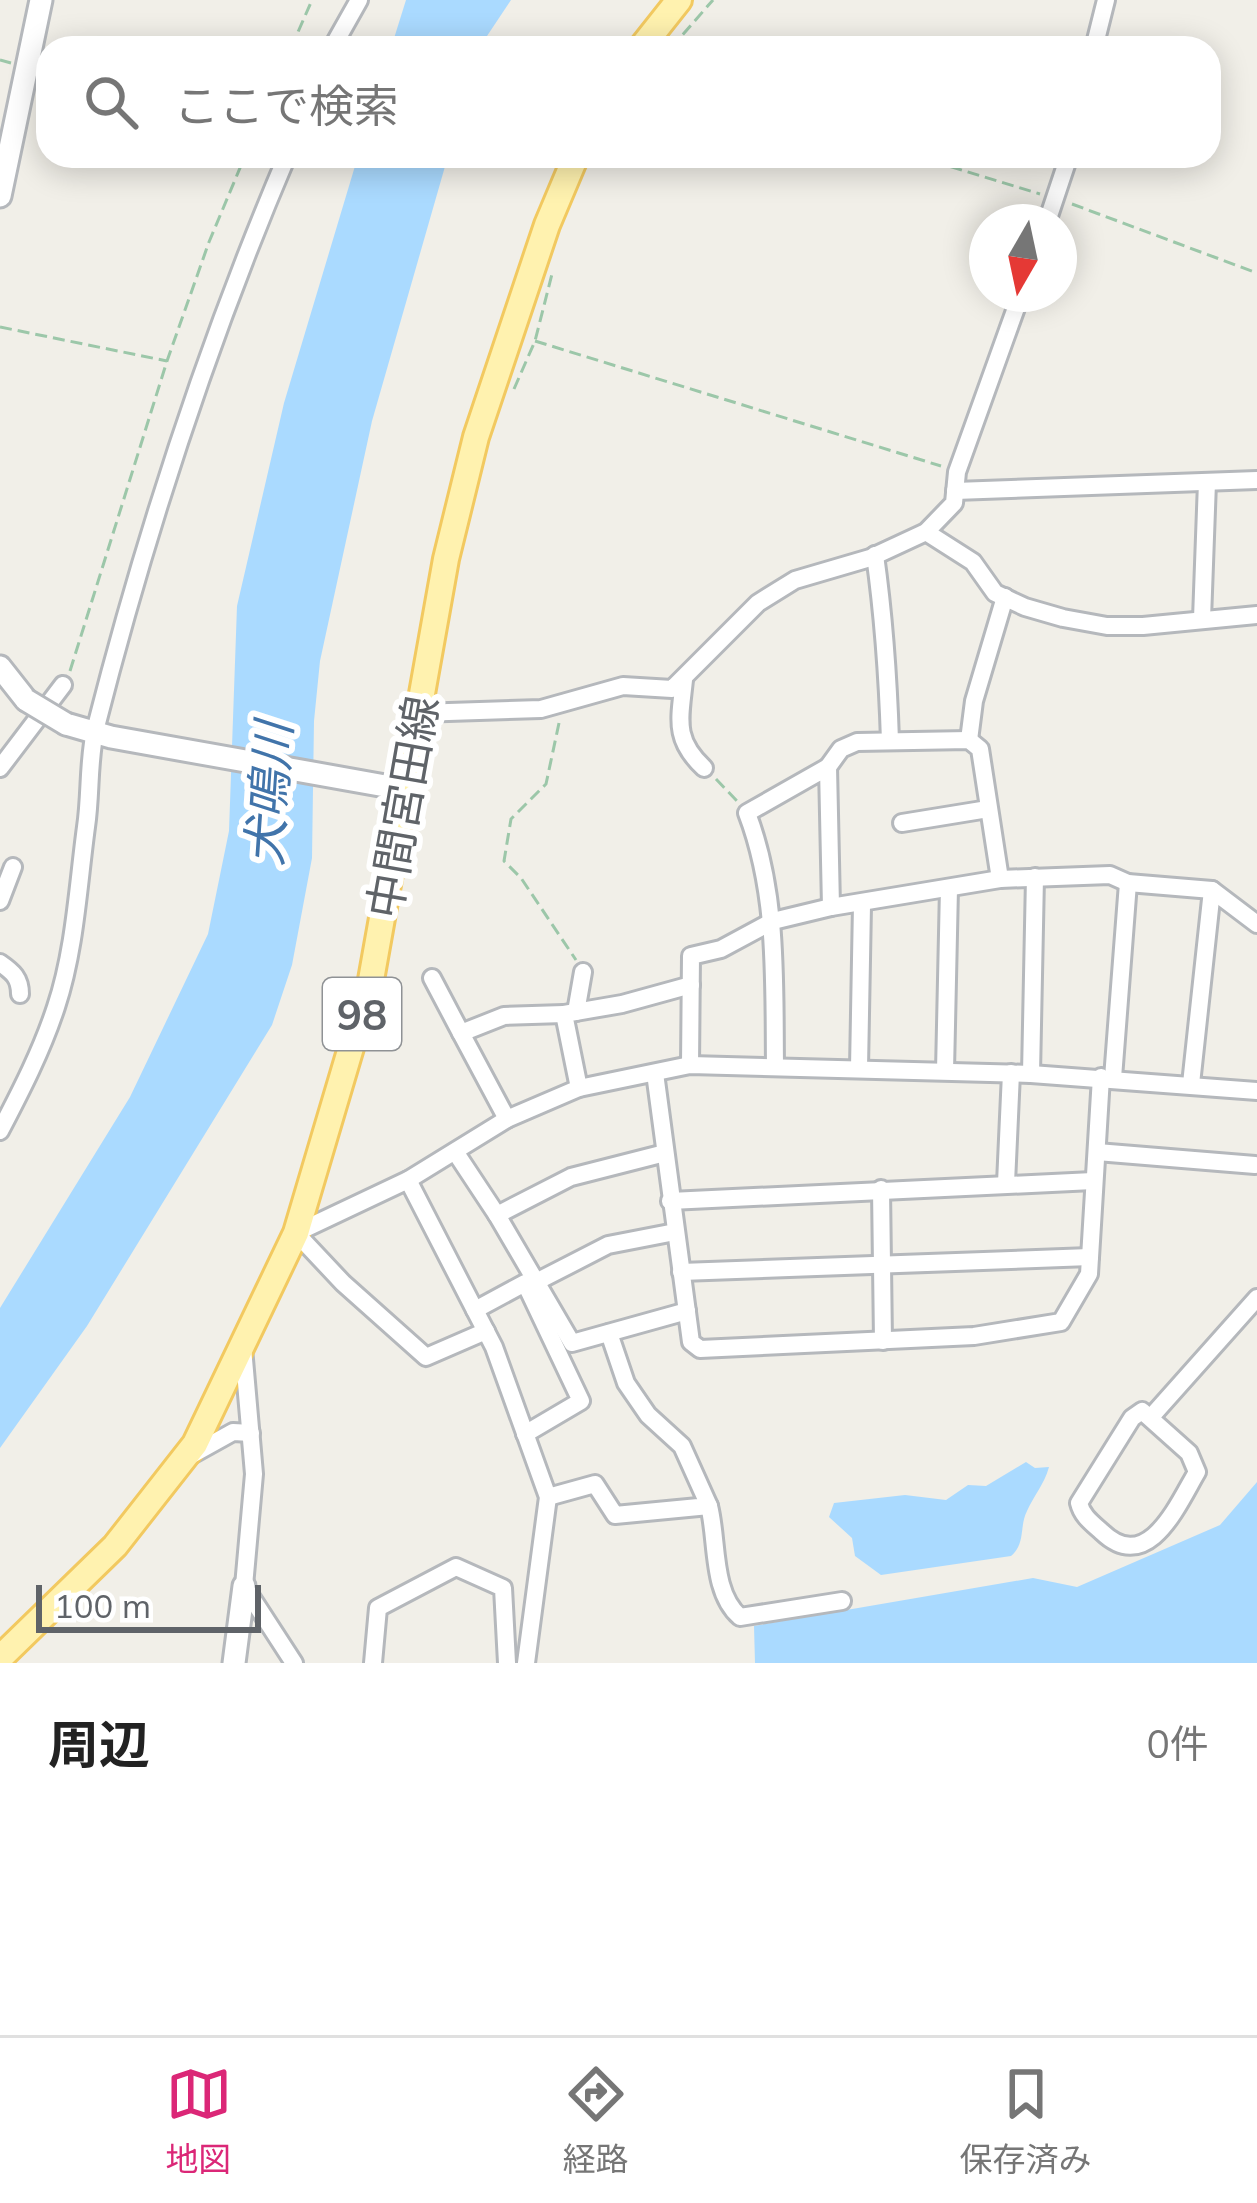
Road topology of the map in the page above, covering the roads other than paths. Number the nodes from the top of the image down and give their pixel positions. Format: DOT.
graph roads {
  1 [pos="41,0"];
  2 [pos="359,0"];
  3 [pos="679,0"];
  4 [pos="1106,0"];
  5 [pos="339,36"];
  6 [pos="650,36"];
  7 [pos="1097,36"];
  8 [pos="281,168"];
  9 [pos="571,168"];
  10 [pos="1065,168"];
  11 [pos="0,196"];
  12 [pos="1053,204"];
  13 [pos="1015,312"];
  14 [pos="1257,480"];
  15 [pos="1207,482"];
  16 [pos="955,491"];
  17 [pos="926,532"];
  18 [pos="875,555"];
  19 [pos="1004,597"];
  20 [pos="1257,615"];
  21 [pos="1202,619"];
  22 [pos="0,667"];
  23 [pos="684,680"];
  24 [pos="63,685"];
  25 [pos="418,713"];
  26 [pos="102,735"];
  27 [pos="969,740"];
  28 [pos="890,741"];
  29 [pos="828,767"];
  30 [pos="0,768"];
  31 [pos="704,768"];
  32 [pos="392,786"];
  33 [pos="988,809"];
  34 [pos="902,823"];
  35 [pos="14,867"];
  36 [pos="1035,877"];
  37 [pos="1000,879"];
  38 [pos="1128,884"];
  39 [pos="949,887"];
  40 [pos="1212,890"];
  41 [pos="0,901"];
  42 [pos="862,905"];
  43 [pos="831,907"];
  44 [pos="770,923"];
  45 [pos="1257,924"];
  46 [pos="0,964"];
  47 [pos="583,972"];
  48 [pos="432,978"];
  49 [pos="691,985"];
  50 [pos="20,994"];
  51 [pos="570,1013"];
  52 [pos="461,1033"];
  53 [pos="690,1064"];
  54 [pos="775,1066"];
  55 [pos="859,1068"];
  56 [pos="945,1071"];
  57 [pos="656,1073"];
  58 [pos="1011,1073"];
  59 [pos="1031,1074"];
  60 [pos="1107,1078"];
  61 [pos="1192,1084"];
  62 [pos="579,1088"];
  63 [pos="1257,1091"];
  64 [pos="507,1119"];
  65 [pos="0,1131"];
  66 [pos="1097,1152"];
  67 [pos="456,1153"];
  68 [pos="664,1153"];
  69 [pos="1256,1165"];
  70 [pos="409,1180"];
  71 [pos="1093,1181"];
  72 [pos="1006,1183"];
  73 [pos="881,1189"];
  74 [pos="670,1201"];
  75 [pos="497,1215"];
  76 [pos="675,1232"];
  77 [pos="296,1233"];
  78 [pos="1090,1257"];
  79 [pos="882,1263"];
  80 [pos="681,1272"];
  81 [pos="538,1281"];
  82 [pos="1257,1298"];
  83 [pos="475,1310"];
  84 [pos="687,1311"];
  85 [pos="486,1331"];
  86 [pos="609,1333"];
  87 [pos="883,1340"];
  88 [pos="243,1348"];
  89 [pos="1151,1417"];
  90 [pos="251,1433"];
  91 [pos="525,1434"];
  92 [pos="182,1461"];
  93 [pos="548,1497"];
  94 [pos="709,1506"];
  95 [pos="244,1586"];
  96 [pos="842,1601"];
  97 [pos="0,1658"];
  98 [pos="234,1663"];
  99 [pos="294,1663"];
  100 [pos="374,1663"];
  101 [pos="507,1663"];
  102 [pos="526,1663"];
  1 -- 11 [label="street"];
  2 -- 5 [label="street"];
  3 -- 6 [label="main road"];
  4 -- 7 [label="street"];
  8 -- 26 [label="street"];
  9 -- 25 [label="main road, 中間宮田線 / 98"];
  10 -- 12 [label="street"];
  13 -- 16 [label="street"];
  14 -- 15 [label="street"];
  15 -- 16 [label="street"];
  15 -- 21 [label="street"];
  16 -- 17 [label="street"];
  17 -- 18 [label="street"];
  17 -- 19 [label="street"];
  18 -- 23 [label="street"];
  18 -- 28 [label="street"];
  19 -- 21 [label="street"];
  19 -- 27 [label="street"];
  20 -- 21 [label="street"];
  22 -- 26 [label="street, bridge"];
  23 -- 25 [label="street"];
  23 -- 31 [label="street"];
  24 -- 30 [label="street"];
  25 -- 32 [label="main road, 中間宮田線 / 98"];
  26 -- 32 [label="street"];
  26 -- 65 [label="street"];
  27 -- 28 [label="street"];
  27 -- 33 [label="street"];
  28 -- 29 [label="street"];
  29 -- 43 [label="street"];
  29 -- 44 [label="street"];
  32 -- 77 [label="main road, 中間宮田線 / 98"];
  33 -- 34 [label="street"];
  33 -- 37 [label="street"];
  35 -- 41 [label="street"];
  36 -- 37 [label="street"];
  36 -- 38 [label="street"];
  36 -- 59 [label="street"];
  37 -- 39 [label="street"];
  38 -- 40 [label="street"];
  38 -- 60 [label="street"];
  39 -- 42 [label="street"];
  39 -- 56 [label="street"];
  40 -- 45 [label="street"];
  40 -- 61 [label="street"];
  42 -- 43 [label="street"];
  42 -- 55 [label="street"];
  43 -- 44 [label="street"];
  44 -- 49 [label="street"];
  44 -- 54 [label="street"];
  46 -- 50 [label="street"];
  47 -- 51 [label="street"];
  48 -- 52 [label="street"];
  49 -- 51 [label="street"];
  49 -- 53 [label="street"];
  51 -- 52 [label="street"];
  51 -- 62 [label="street"];
  52 -- 64 [label="street"];
  53 -- 54 [label="street"];
  53 -- 57 [label="street"];
  54 -- 55 [label="street"];
  55 -- 56 [label="street"];
  56 -- 58 [label="street"];
  57 -- 62 [label="street"];
  57 -- 68 [label="street"];
  58 -- 59 [label="street"];
  58 -- 72 [label="street"];
  59 -- 60 [label="street"];
  60 -- 61 [label="street"];
  60 -- 66 [label="street"];
  61 -- 63 [label="street"];
  62 -- 64 [label="street"];
  64 -- 67 [label="street"];
  66 -- 69 [label="street"];
  66 -- 71 [label="street"];
  67 -- 70 [label="street"];
  67 -- 75 [label="street"];
  68 -- 74 [label="street"];
  68 -- 75 [label="street"];
  70 -- 77 [label="street"];
  70 -- 83 [label="street"];
  71 -- 72 [label="street"];
  71 -- 78 [label="street"];
  72 -- 73 [label="street"];
  73 -- 74 [label="street"];
  73 -- 79 [label="street"];
  74 -- 76 [label="street"];
  75 -- 81 [label="street"];
  76 -- 80 [label="street"];
  76 -- 81 [label="street"];
  77 -- 85 [label="street"];
  77 -- 88 [label="main road, 中間宮田線 / 98"];
  78 -- 79 [label="street"];
  78 -- 87 [label="street"];
  79 -- 80 [label="street"];
  79 -- 87 [label="street"];
  80 -- 84 [label="street"];
  81 -- 86 [label="street"];
  82 -- 89 [label="street"];
  83 -- 85 [label="street"];
  83 -- 91 [label="street"];
  84 -- 86 [label="street"];
  84 -- 87 [label="street"];
  85 -- 91 [label="street"];
  86 -- 94 [label="street"];
  88 -- 90 [label="street"];
  88 -- 92 [label="main road, 中間宮田線 / 98"];
  89 -- 89 [label="street"];
  90 -- 92 [label="street"];
  90 -- 95 [label="street"];
  91 -- 93 [label="street"];
  92 -- 97 [label="main road, 中間宮田線 / 98"];
  93 -- 94 [label="street"];
  93 -- 102 [label="street"];
  94 -- 96 [label="street"];
  95 -- 98 [label="street"];
  95 -- 99 [label="street"];
  100 -- 101 [label="street"];
}
